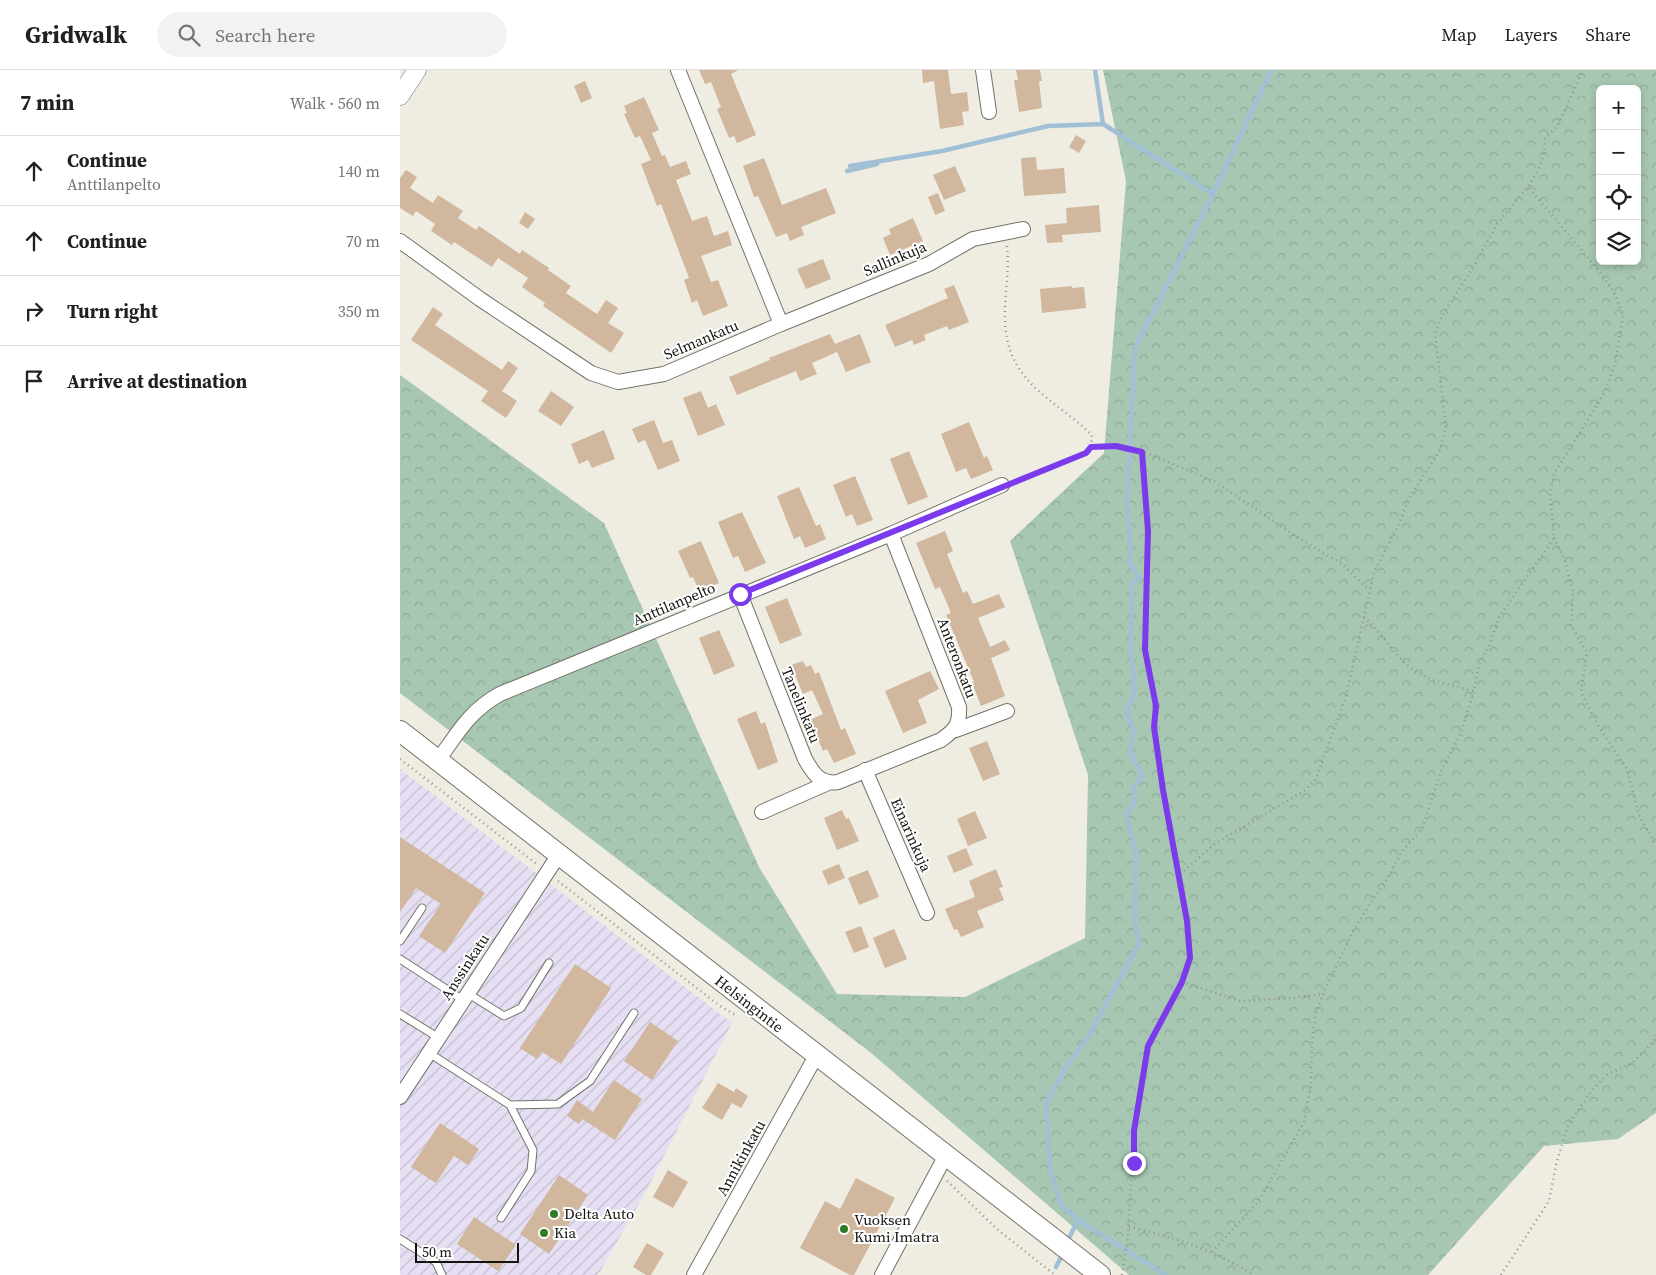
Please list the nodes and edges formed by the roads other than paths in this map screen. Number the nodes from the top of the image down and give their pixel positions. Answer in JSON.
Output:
{"nodes":[{"id":1,"x":417,"y":70,"type":"edge"},
{"id":2,"x":678,"y":70,"type":"edge"},
{"id":3,"x":983,"y":70,"type":"edge"},
{"id":4,"x":400,"y":96,"type":"edge"},
{"id":5,"x":989,"y":112,"type":"dead end"},
{"id":6,"x":1023,"y":229,"type":"dead end"},
{"id":7,"x":400,"y":241,"type":"edge"},
{"id":8,"x":781,"y":324,"type":"junction"},
{"id":9,"x":1002,"y":485,"type":"road end"},
{"id":10,"x":891,"y":534,"type":"junction"},
{"id":11,"x":740,"y":594,"type":"junction"},
{"id":12,"x":1007,"y":711,"type":"dead end"},
{"id":13,"x":956,"y":730,"type":"junction"},
{"id":14,"x":400,"y":731,"type":"edge"},
{"id":15,"x":438,"y":762,"type":"junction"},
{"id":16,"x":865,"y":770,"type":"junction"},
{"id":17,"x":828,"y":783,"type":"junction"},
{"id":18,"x":762,"y":812,"type":"dead end"},
{"id":19,"x":558,"y":856,"type":"junction"},
{"id":20,"x":422,"y":908,"type":"dead end"},
{"id":21,"x":927,"y":913,"type":"dead end"},
{"id":22,"x":400,"y":941,"type":"edge"},
{"id":23,"x":400,"y":959,"type":"edge"},
{"id":24,"x":549,"y":963,"type":"dead end"},
{"id":25,"x":466,"y":996,"type":"junction"},
{"id":26,"x":634,"y":1013,"type":"dead end"},
{"id":27,"x":400,"y":1014,"type":"edge"},
{"id":28,"x":439,"y":1038,"type":"junction"},
{"id":29,"x":429,"y":1053,"type":"junction"},
{"id":30,"x":816,"y":1056,"type":"junction"},
{"id":31,"x":400,"y":1097,"type":"edge"},
{"id":32,"x":510,"y":1106,"type":"junction"},
{"id":33,"x":941,"y":1163,"type":"junction"},
{"id":34,"x":501,"y":1218,"type":"dead end"},
{"id":35,"x":400,"y":1239,"type":"edge"},
{"id":36,"x":442,"y":1275,"type":"edge"},
{"id":37,"x":694,"y":1275,"type":"edge"},
{"id":38,"x":882,"y":1275,"type":"edge"},
{"id":39,"x":1100,"y":1275,"type":"edge"}],
"edges":[{"from":1,"to":4,"type":"street"},
{"from":2,"to":8,"type":"street"},
{"from":3,"to":5,"type":"street"},
{"from":6,"to":8,"type":"street","name":"Sallinkuja"},
{"from":7,"to":8,"type":"street","name":"Selmankatu"},
{"from":9,"to":10,"type":"street","name":"Anttilanpelto"},
{"from":10,"to":11,"type":"street","name":"Anttilanpelto"},
{"from":10,"to":13,"type":"street","name":"Anteronkatu"},
{"from":11,"to":15,"type":"street","name":"Anttilanpelto"},
{"from":11,"to":17,"type":"street","name":"Tanelinkatu"},
{"from":12,"to":13,"type":"street"},
{"from":13,"to":16,"type":"street"},
{"from":14,"to":15,"type":"main road","name":"Helsingintie"},
{"from":15,"to":19,"type":"main road","name":"Helsingintie"},
{"from":16,"to":17,"type":"street"},
{"from":16,"to":21,"type":"street","name":"Einarinkuja"},
{"from":17,"to":18,"type":"street"},
{"from":19,"to":25,"type":"street","name":"Anssinkatu"},
{"from":19,"to":30,"type":"main road","name":"Helsingintie"},
{"from":20,"to":22,"type":"lane"},
{"from":23,"to":25,"type":"lane"},
{"from":24,"to":25,"type":"lane"},
{"from":25,"to":28,"type":"street","name":"Anssinkatu"},
{"from":26,"to":32,"type":"lane"},
{"from":27,"to":28,"type":"lane"},
{"from":28,"to":29,"type":"street","name":"Anssinkatu"},
{"from":29,"to":31,"type":"street","name":"Anssinkatu"},
{"from":29,"to":32,"type":"lane"},
{"from":30,"to":33,"type":"main road","name":"Helsingintie"},
{"from":30,"to":37,"type":"street","name":"Annikinkatu"},
{"from":32,"to":34,"type":"lane"},
{"from":33,"to":38,"type":"street"},
{"from":33,"to":39,"type":"main road","name":"Helsingintie"},
{"from":35,"to":36,"type":"lane"}]}
